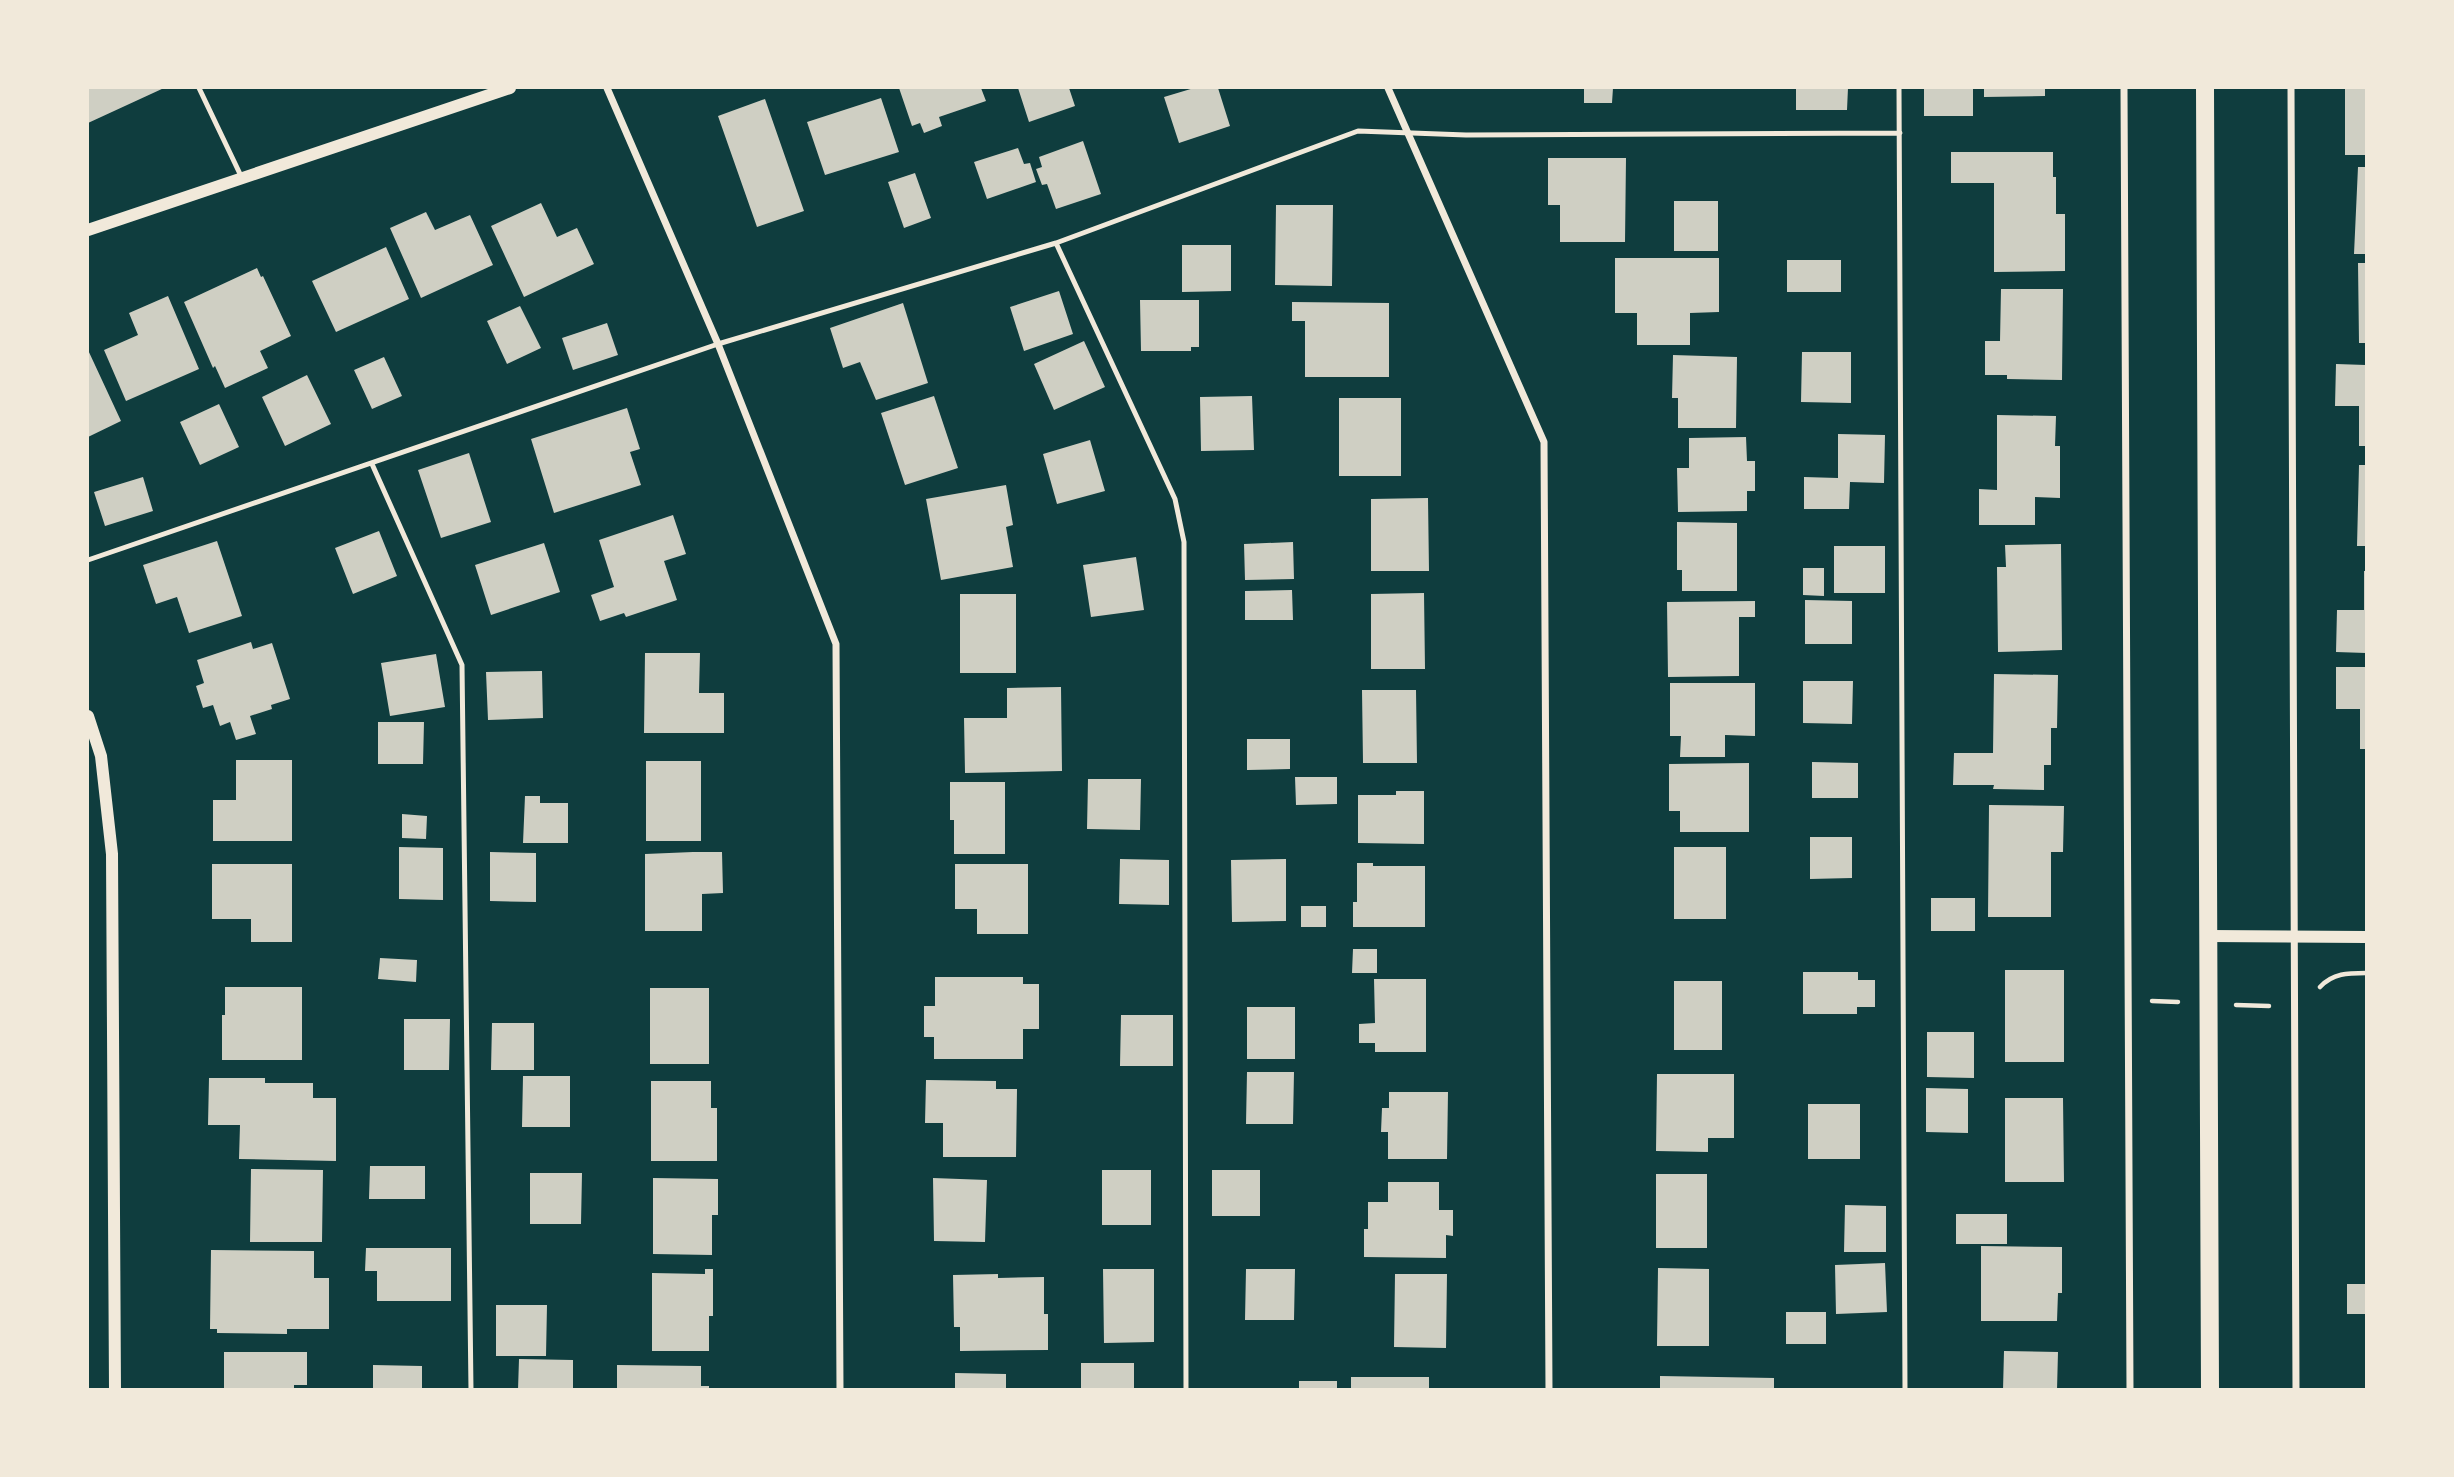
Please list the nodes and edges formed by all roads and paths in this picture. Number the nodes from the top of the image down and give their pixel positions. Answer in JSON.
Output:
{"nodes":[{"id":1,"x":199,"y":88,"type":"edge"},
{"id":2,"x":510,"y":88,"type":"edge"},
{"id":3,"x":607,"y":88,"type":"edge"},
{"id":4,"x":1388,"y":88,"type":"edge"},
{"id":5,"x":1899,"y":88,"type":"edge"},
{"id":6,"x":2124,"y":88,"type":"edge"},
{"id":7,"x":2205,"y":88,"type":"edge"},
{"id":8,"x":2291,"y":88,"type":"edge"},
{"id":9,"x":1409,"y":131,"type":"junction"},
{"id":10,"x":1900,"y":132,"type":"junction"},
{"id":11,"x":241,"y":178,"type":"junction"},
{"id":12,"x":88,"y":230,"type":"edge"},
{"id":13,"x":1056,"y":243,"type":"junction"},
{"id":14,"x":718,"y":344,"type":"junction"},
{"id":15,"x":372,"y":464,"type":"junction"},
{"id":16,"x":88,"y":560,"type":"edge"},
{"id":17,"x":88,"y":716,"type":"edge"},
{"id":18,"x":2294,"y":935,"type":"junction"},
{"id":19,"x":2209,"y":936,"type":"junction"},
{"id":20,"x":2367,"y":937,"type":"edge"},
{"id":21,"x":2367,"y":972,"type":"edge"},
{"id":22,"x":2318,"y":989,"type":"dead end"},
{"id":23,"x":2148,"y":1001,"type":"dead end"},
{"id":24,"x":2164,"y":1001,"type":"dead end"},
{"id":25,"x":115,"y":1390,"type":"edge"},
{"id":26,"x":471,"y":1390,"type":"edge"},
{"id":27,"x":840,"y":1390,"type":"edge"},
{"id":28,"x":1186,"y":1390,"type":"edge"},
{"id":29,"x":1549,"y":1390,"type":"edge"},
{"id":30,"x":1906,"y":1390,"type":"edge"},
{"id":31,"x":2130,"y":1390,"type":"edge"},
{"id":32,"x":2210,"y":1390,"type":"edge"},
{"id":33,"x":2297,"y":1390,"type":"edge"}],
"edges":[{"from":1,"to":11,"type":"lane"},
{"from":2,"to":11,"type":"street"},
{"from":3,"to":14,"type":"street"},
{"from":4,"to":9,"type":"street"},
{"from":5,"to":10,"type":"lane"},
{"from":6,"to":31,"type":"street"},
{"from":7,"to":19,"type":"main road"},
{"from":8,"to":18,"type":"street"},
{"from":9,"to":10,"type":"lane"},
{"from":9,"to":13,"type":"lane"},
{"from":9,"to":29,"type":"street"},
{"from":10,"to":30,"type":"lane"},
{"from":11,"to":12,"type":"street"},
{"from":13,"to":14,"type":"lane"},
{"from":13,"to":28,"type":"lane"},
{"from":14,"to":15,"type":"lane"},
{"from":14,"to":27,"type":"street"},
{"from":15,"to":16,"type":"lane"},
{"from":15,"to":26,"type":"lane"},
{"from":17,"to":25,"type":"street"},
{"from":18,"to":19,"type":"street"},
{"from":18,"to":20,"type":"street"},
{"from":18,"to":33,"type":"street"},
{"from":19,"to":32,"type":"main road"},
{"from":21,"to":22,"type":"path"},
{"from":23,"to":24,"type":"path"}]}
